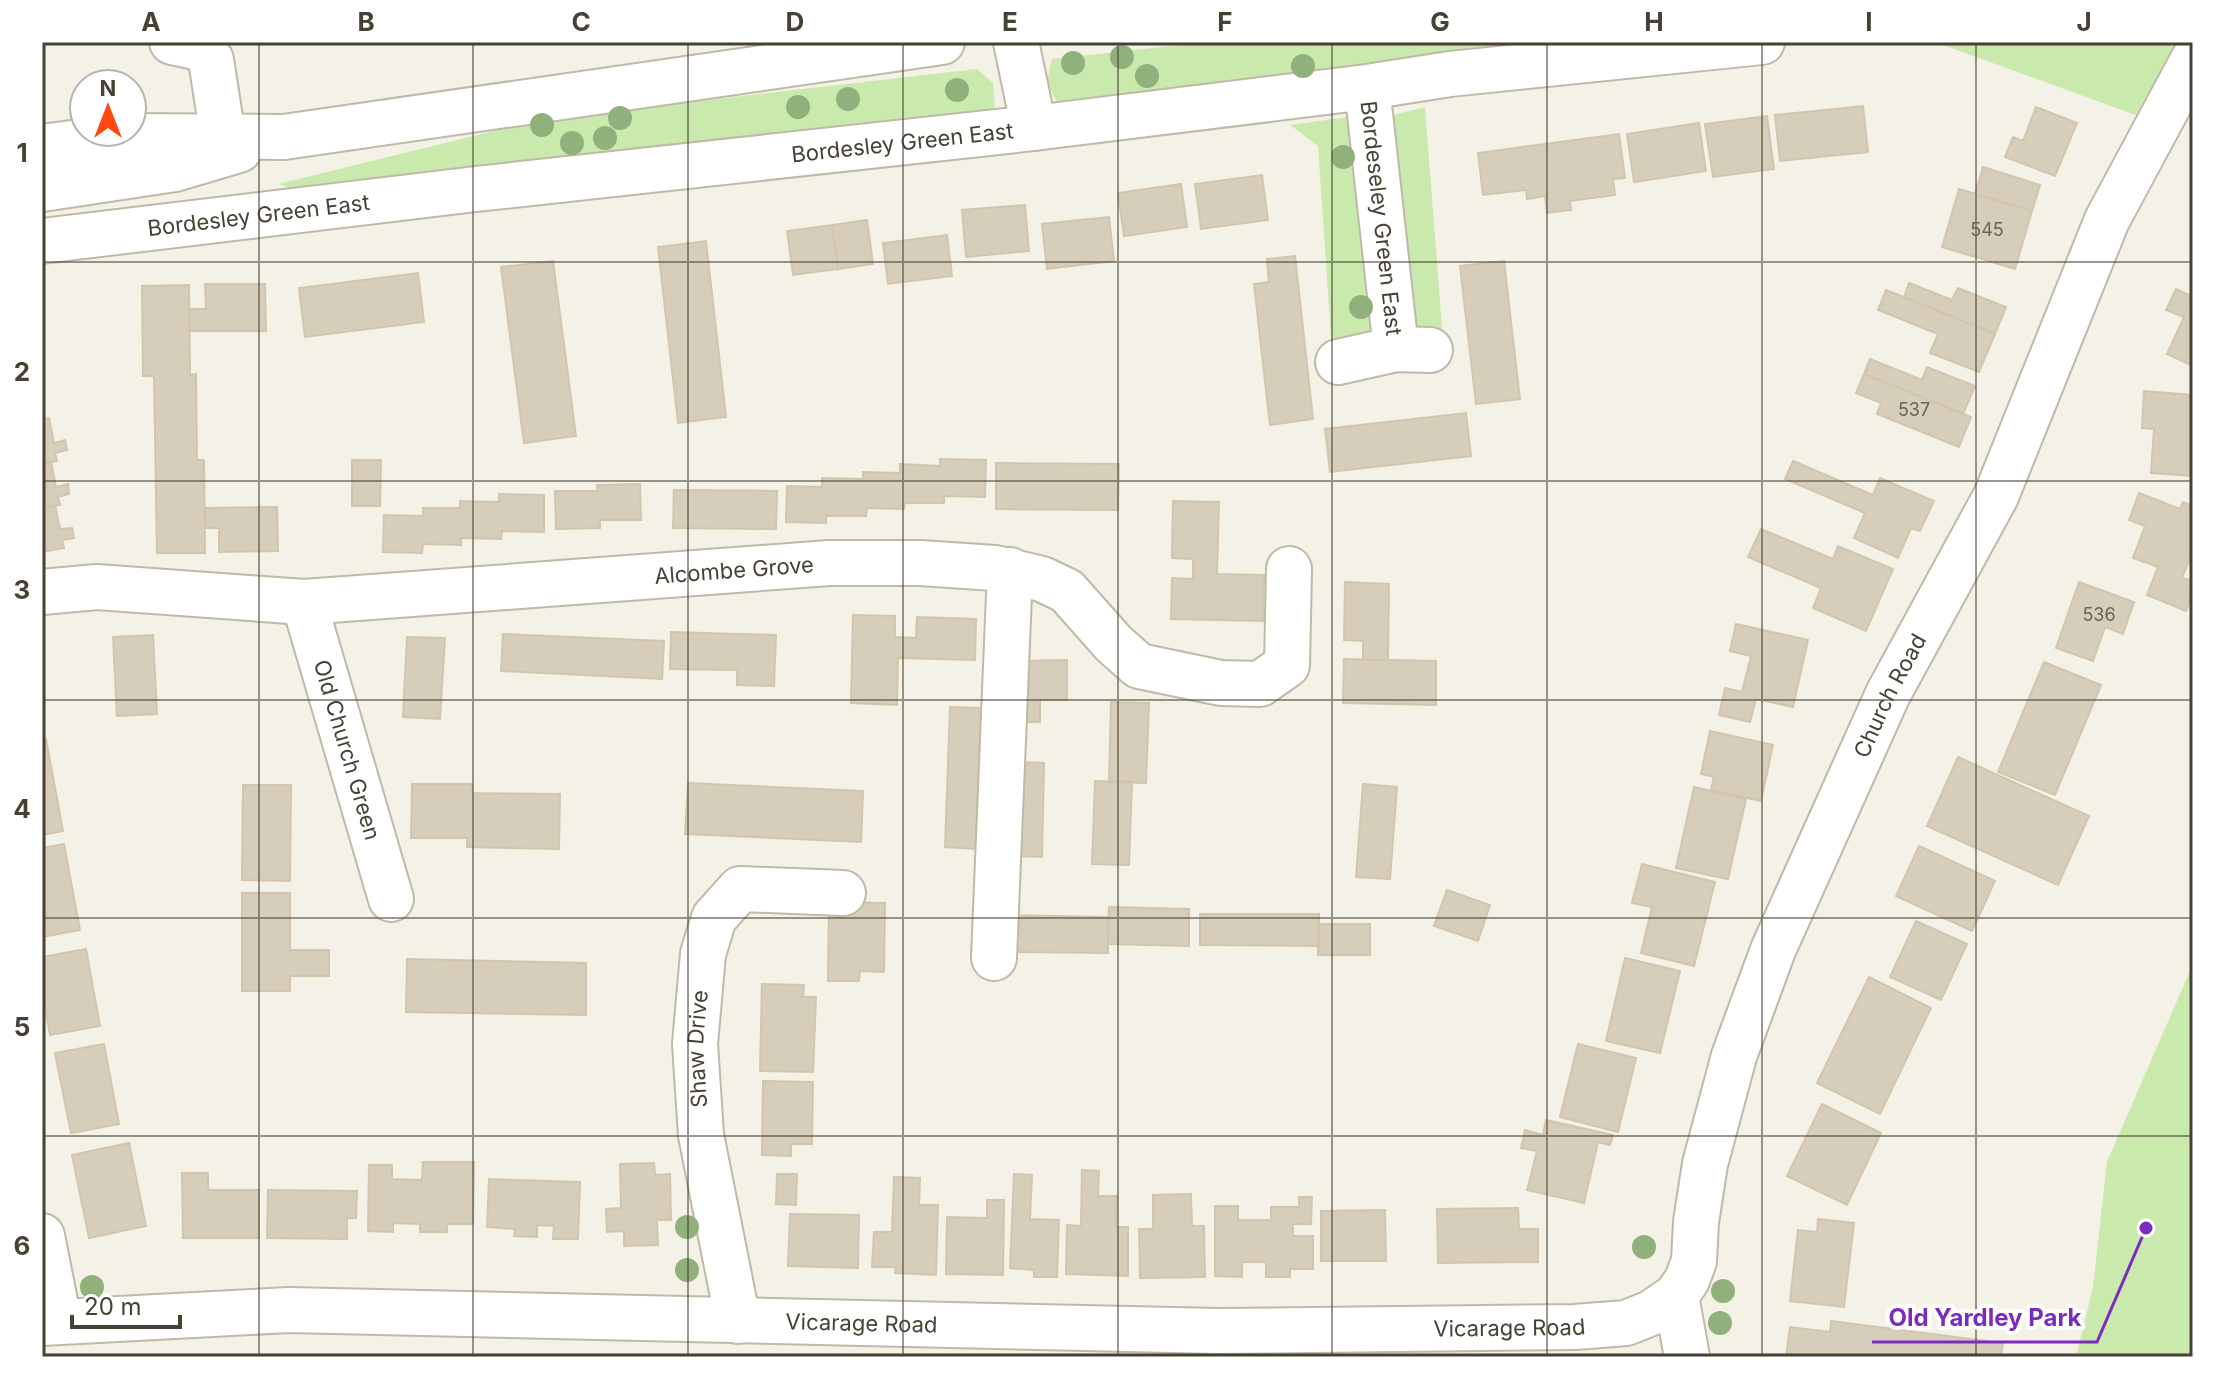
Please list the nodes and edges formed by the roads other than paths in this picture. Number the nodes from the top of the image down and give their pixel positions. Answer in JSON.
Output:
{"nodes":[{"id":1,"x":172,"y":42,"type":"edge"},
{"id":2,"x":942,"y":42,"type":"edge"},
{"id":3,"x":1016,"y":42,"type":"edge"},
{"id":4,"x":1762,"y":42,"type":"edge"},
{"id":5,"x":2193,"y":60,"type":"edge"},
{"id":6,"x":1367,"y":87,"type":"junction"},
{"id":7,"x":1034,"y":128,"type":"junction"},
{"id":8,"x":223,"y":137,"type":"junction"},
{"id":9,"x":284,"y":137,"type":"junction"},
{"id":10,"x":42,"y":147,"type":"edge"},
{"id":11,"x":42,"y":189,"type":"edge"},
{"id":12,"x":42,"y":241,"type":"edge"},
{"id":13,"x":1338,"y":362,"type":"dead end"},
{"id":14,"x":1289,"y":569,"type":"dead end"},
{"id":15,"x":1010,"y":570,"type":"junction"},
{"id":16,"x":42,"y":592,"type":"edge"},
{"id":17,"x":304,"y":602,"type":"junction"},
{"id":18,"x":843,"y":893,"type":"dead end"},
{"id":19,"x":391,"y":899,"type":"dead end"},
{"id":20,"x":994,"y":958,"type":"dead end"},
{"id":21,"x":42,"y":1236,"type":"edge"},
{"id":22,"x":1676,"y":1296,"type":"junction"},
{"id":23,"x":738,"y":1321,"type":"junction"},
{"id":24,"x":51,"y":1322,"type":"edge"},
{"id":25,"x":1687,"y":1357,"type":"edge"}],
"edges":[{"from":1,"to":8,"type":"street"},
{"from":2,"to":9,"type":"street"},
{"from":3,"to":7,"type":"street"},
{"from":4,"to":6,"type":"street","name":"Bordesley Green East"},
{"from":5,"to":22,"type":"street","name":"Church Road"},
{"from":6,"to":7,"type":"street","name":"Bordesley Green East"},
{"from":6,"to":13,"type":"street","name":"Bordeseley Green East"},
{"from":7,"to":12,"type":"street","name":"Bordesley Green East"},
{"from":8,"to":9,"type":"street"},
{"from":8,"to":10,"type":"street"},
{"from":9,"to":11,"type":"street"},
{"from":14,"to":15,"type":"street","name":"Alcombe Grove"},
{"from":15,"to":17,"type":"street","name":"Alcombe Grove"},
{"from":15,"to":20,"type":"street"},
{"from":16,"to":17,"type":"street","name":"Alcombe Grove"},
{"from":17,"to":19,"type":"street","name":"Old Church Green"},
{"from":18,"to":23,"type":"street","name":"Shaw Drive"},
{"from":21,"to":24,"type":"street"},
{"from":22,"to":23,"type":"street","name":"Vicarage Road"},
{"from":22,"to":25,"type":"street"},
{"from":23,"to":24,"type":"street","name":"Vicarage Road"}]}
